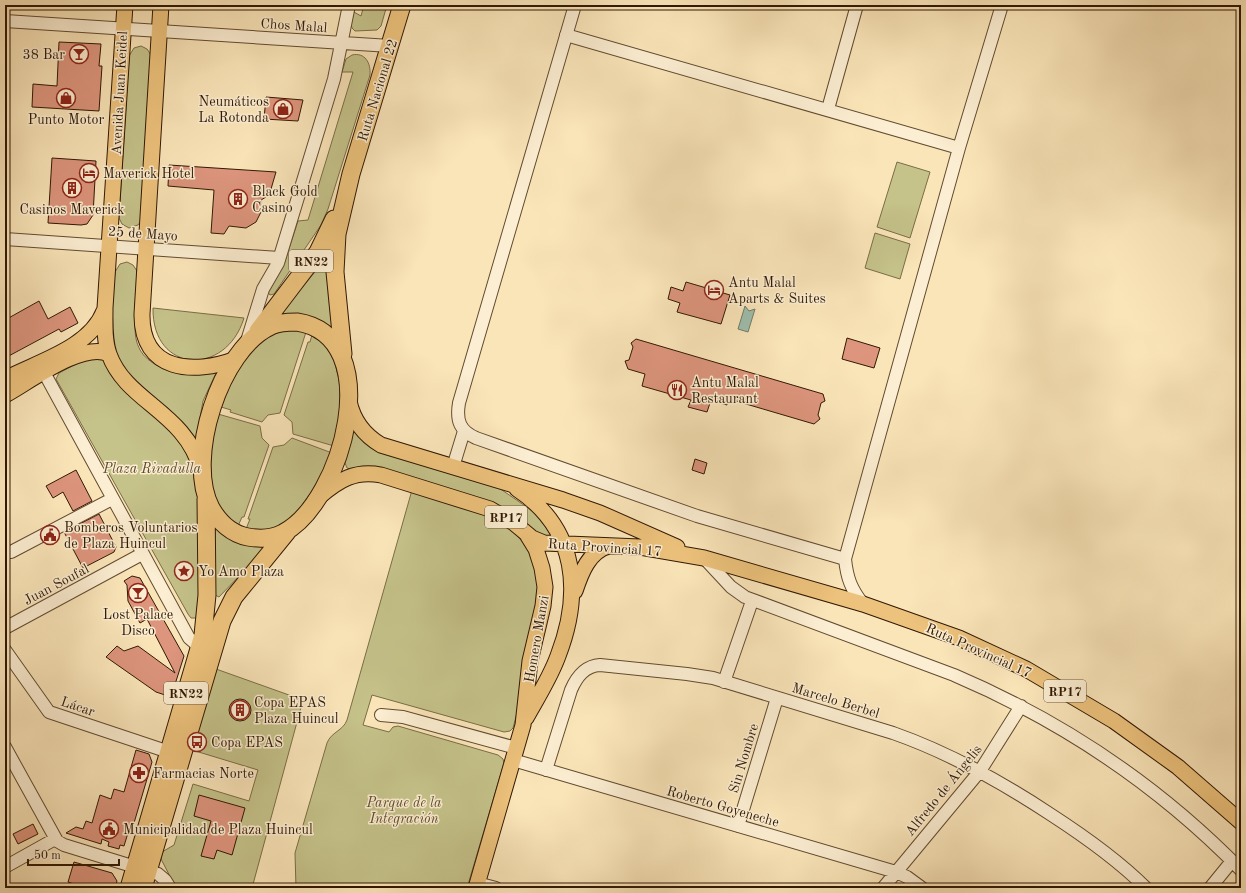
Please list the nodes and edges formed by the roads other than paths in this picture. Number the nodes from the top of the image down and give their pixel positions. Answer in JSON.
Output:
{"nodes":[{"id":1,"x":125,"y":5,"type":"edge"},
{"id":2,"x":161,"y":5,"type":"edge"},
{"id":3,"x":349,"y":5,"type":"edge"},
{"id":4,"x":402,"y":5,"type":"edge"},
{"id":5,"x":575,"y":5,"type":"edge"},
{"id":6,"x":857,"y":5,"type":"edge"},
{"id":7,"x":1002,"y":5,"type":"edge"},
{"id":8,"x":5,"y":21,"type":"edge"},
{"id":9,"x":123,"y":28,"type":"junction"},
{"id":10,"x":160,"y":31,"type":"junction"},
{"id":11,"x":566,"y":34,"type":"junction"},
{"id":12,"x":341,"y":43,"type":"junction"},
{"id":13,"x":390,"y":46,"type":"junction"},
{"id":14,"x":828,"y":110,"type":"junction"},
{"id":15,"x":959,"y":148,"type":"junction"},
{"id":16,"x":351,"y":174,"type":"junction"},
{"id":17,"x":5,"y":239,"type":"edge"},
{"id":18,"x":110,"y":245,"type":"junction"},
{"id":19,"x":146,"y":248,"type":"junction"},
{"id":20,"x":279,"y":258,"type":"junction"},
{"id":21,"x":105,"y":308,"type":"junction"},
{"id":22,"x":244,"y":349,"type":"junction"},
{"id":23,"x":109,"y":354,"type":"junction"},
{"id":24,"x":343,"y":360,"type":"junction"},
{"id":25,"x":41,"y":367,"type":"junction"},
{"id":26,"x":5,"y":379,"type":"edge"},
{"id":27,"x":5,"y":395,"type":"edge"},
{"id":28,"x":348,"y":395,"type":"junction"},
{"id":29,"x":464,"y":431,"type":"junction"},
{"id":30,"x":453,"y":467,"type":"junction"},
{"id":31,"x":502,"y":482,"type":"junction"},
{"id":32,"x":205,"y":487,"type":"junction"},
{"id":33,"x":112,"y":499,"type":"junction"},
{"id":34,"x":314,"y":501,"type":"junction"},
{"id":35,"x":290,"y":528,"type":"junction"},
{"id":36,"x":526,"y":534,"type":"junction"},
{"id":37,"x":564,"y":544,"type":"junction"},
{"id":38,"x":614,"y":545,"type":"junction"},
{"id":39,"x":11,"y":552,"type":"dead end"},
{"id":40,"x":142,"y":554,"type":"junction"},
{"id":41,"x":704,"y":558,"type":"junction"},
{"id":42,"x":845,"y":559,"type":"junction"},
{"id":43,"x":572,"y":600,"type":"junction"},
{"id":44,"x":752,"y":601,"type":"junction"},
{"id":45,"x":863,"y":604,"type":"junction"},
{"id":46,"x":5,"y":628,"type":"edge"},
{"id":47,"x":206,"y":648,"type":"junction"},
{"id":48,"x":5,"y":650,"type":"edge"},
{"id":49,"x":724,"y":682,"type":"junction"},
{"id":50,"x":777,"y":698,"type":"junction"},
{"id":51,"x":1021,"y":706,"type":"junction"},
{"id":52,"x":381,"y":715,"type":"dead end"},
{"id":53,"x":523,"y":725,"type":"junction"},
{"id":54,"x":5,"y":746,"type":"edge"},
{"id":55,"x":169,"y":752,"type":"junction"},
{"id":56,"x":515,"y":754,"type":"junction"},
{"id":57,"x":546,"y":770,"type":"junction"},
{"id":58,"x":980,"y":771,"type":"junction"},
{"id":59,"x":1241,"y":822,"type":"edge"},
{"id":60,"x":738,"y":826,"type":"junction"},
{"id":61,"x":56,"y":839,"type":"junction"},
{"id":62,"x":1232,"y":861,"type":"junction"},
{"id":63,"x":5,"y":866,"type":"edge"},
{"id":64,"x":141,"y":869,"type":"junction"},
{"id":65,"x":1241,"y":870,"type":"edge"},
{"id":66,"x":896,"y":872,"type":"junction"},
{"id":67,"x":476,"y":885,"type":"edge"},
{"id":68,"x":129,"y":888,"type":"edge"},
{"id":69,"x":143,"y":888,"type":"edge"},
{"id":70,"x":170,"y":888,"type":"edge"},
{"id":71,"x":496,"y":888,"type":"edge"},
{"id":72,"x":883,"y":888,"type":"edge"},
{"id":73,"x":922,"y":888,"type":"edge"},
{"id":74,"x":1146,"y":888,"type":"edge"},
{"id":75,"x":1210,"y":888,"type":"edge"}],
"edges":[{"from":1,"to":9,"type":"main road","name":"Avenida Juan Keidel"},
{"from":2,"to":10,"type":"main road"},
{"from":3,"to":12,"type":"street"},
{"from":4,"to":13,"type":"highway","name":"Ruta Nacional 22","number":"RN22"},
{"from":5,"to":11,"type":"street"},
{"from":6,"to":14,"type":"street"},
{"from":7,"to":15,"type":"street"},
{"from":8,"to":9,"type":"street","name":"Chos Malal"},
{"from":9,"to":10,"type":"street","name":"Chos Malal"},
{"from":9,"to":18,"type":"main road","name":"Avenida Juan Keidel"},
{"from":10,"to":12,"type":"street","name":"Chos Malal"},
{"from":10,"to":19,"type":"main road"},
{"from":11,"to":14,"type":"street"},
{"from":11,"to":29,"type":"street"},
{"from":12,"to":13,"type":"street","name":"Chos Malal"},
{"from":12,"to":20,"type":"street"},
{"from":13,"to":16,"type":"highway","name":"Ruta Nacional 22","number":"RN22"},
{"from":14,"to":15,"type":"street"},
{"from":15,"to":42,"type":"street"},
{"from":16,"to":22,"type":"highway","name":"Ruta Nacional 22","number":"RN22"},
{"from":16,"to":24,"type":"highway","name":"Ruta Nacional 22","number":"RN22"},
{"from":17,"to":18,"type":"street","name":"25 de Mayo"},
{"from":18,"to":19,"type":"street","name":"25 de Mayo"},
{"from":18,"to":21,"type":"main road","name":"Avenida Juan Keidel"},
{"from":19,"to":20,"type":"street","name":"25 de Mayo"},
{"from":19,"to":22,"type":"main road"},
{"from":20,"to":22,"type":"street"},
{"from":21,"to":23,"type":"main road","name":"Avenida Juan Keidel"},
{"from":21,"to":25,"type":"main road"},
{"from":22,"to":24,"type":"highway","number":"RN22"},
{"from":22,"to":32,"type":"highway","number":"RN22"},
{"from":23,"to":25,"type":"main road"},
{"from":23,"to":32,"type":"main road","name":"Avenida Juan Keidel"},
{"from":24,"to":28,"type":"highway","number":"RN22"},
{"from":25,"to":26,"type":"main road"},
{"from":25,"to":27,"type":"main road"},
{"from":25,"to":33,"type":"street"},
{"from":28,"to":30,"type":"main road","name":"Ruta Provincial 17","number":"RP17"},
{"from":28,"to":34,"type":"highway","number":"RN22"},
{"from":29,"to":30,"type":"street"},
{"from":29,"to":42,"type":"street"},
{"from":30,"to":31,"type":"main road","name":"Ruta Provincial 17","number":"RP17"},
{"from":31,"to":37,"type":"main road","name":"Homero Manzi"},
{"from":31,"to":41,"type":"main road","name":"Ruta Provincial 17","number":"RP17"},
{"from":32,"to":35,"type":"highway","number":"RN22"},
{"from":32,"to":47,"type":"highway","number":"RN22"},
{"from":33,"to":39,"type":"street"},
{"from":33,"to":40,"type":"street"},
{"from":34,"to":35,"type":"highway","number":"RN22"},
{"from":34,"to":36,"type":"main road","name":"Ruta Provincial 17","number":"RP17"},
{"from":35,"to":47,"type":"highway","number":"RN22"},
{"from":36,"to":37,"type":"main road","name":"Ruta Provincial 17","number":"RP17"},
{"from":36,"to":53,"type":"main road","name":"Homero Manzi"},
{"from":37,"to":38,"type":"main road","name":"Ruta Provincial 17","number":"RP17"},
{"from":37,"to":43,"type":"main road","name":"Homero Manzi"},
{"from":38,"to":41,"type":"main road","name":"Ruta Provincial 17","number":"RP17"},
{"from":38,"to":43,"type":"main road"},
{"from":40,"to":46,"type":"street","name":"Juan Soufal"},
{"from":40,"to":47,"type":"street"},
{"from":41,"to":44,"type":"street"},
{"from":41,"to":45,"type":"main road","name":"Ruta Provincial 17","number":"RP17"},
{"from":42,"to":45,"type":"street"},
{"from":43,"to":53,"type":"main road","name":"Homero Manzi"},
{"from":44,"to":49,"type":"street"},
{"from":44,"to":51,"type":"street"},
{"from":45,"to":59,"type":"main road","name":"Ruta Provincial 17","number":"RP17"},
{"from":47,"to":55,"type":"highway","number":"RN22"},
{"from":47,"to":64,"type":"highway","number":"RN22"},
{"from":48,"to":55,"type":"street","name":"Lácar"},
{"from":49,"to":50,"type":"street","name":"Marcelo Berbel"},
{"from":49,"to":57,"type":"street","name":"Marcelo Berbel"},
{"from":50,"to":58,"type":"street","name":"Marcelo Berbel"},
{"from":50,"to":60,"type":"street","name":"Sin Nombre"},
{"from":51,"to":58,"type":"street","name":"Alfredo de Ángelis"},
{"from":51,"to":62,"type":"street"},
{"from":52,"to":56,"type":"street","name":"Roberto Goyeneche"},
{"from":53,"to":56,"type":"main road","name":"Homero Manzi"},
{"from":54,"to":61,"type":"street"},
{"from":55,"to":64,"type":"highway","number":"RN22"},
{"from":56,"to":57,"type":"street","name":"Roberto Goyeneche"},
{"from":56,"to":67,"type":"main road","name":"Homero Manzi"},
{"from":57,"to":60,"type":"street","name":"Roberto Goyeneche"},
{"from":58,"to":66,"type":"street","name":"Alfredo de Ángelis"},
{"from":58,"to":74,"type":"street","name":"Marcelo Berbel"},
{"from":60,"to":66,"type":"street","name":"Roberto Goyeneche"},
{"from":61,"to":63,"type":"street"},
{"from":61,"to":64,"type":"street"},
{"from":62,"to":65,"type":"street"},
{"from":62,"to":75,"type":"street"},
{"from":64,"to":68,"type":"highway","number":"RN22"},
{"from":64,"to":69,"type":"highway","number":"RN22"},
{"from":64,"to":70,"type":"street"},
{"from":66,"to":72,"type":"street","name":"Alfredo de Ángelis"},
{"from":66,"to":73,"type":"street","name":"Roberto Goyeneche"},
{"from":67,"to":71,"type":"street"}]}
